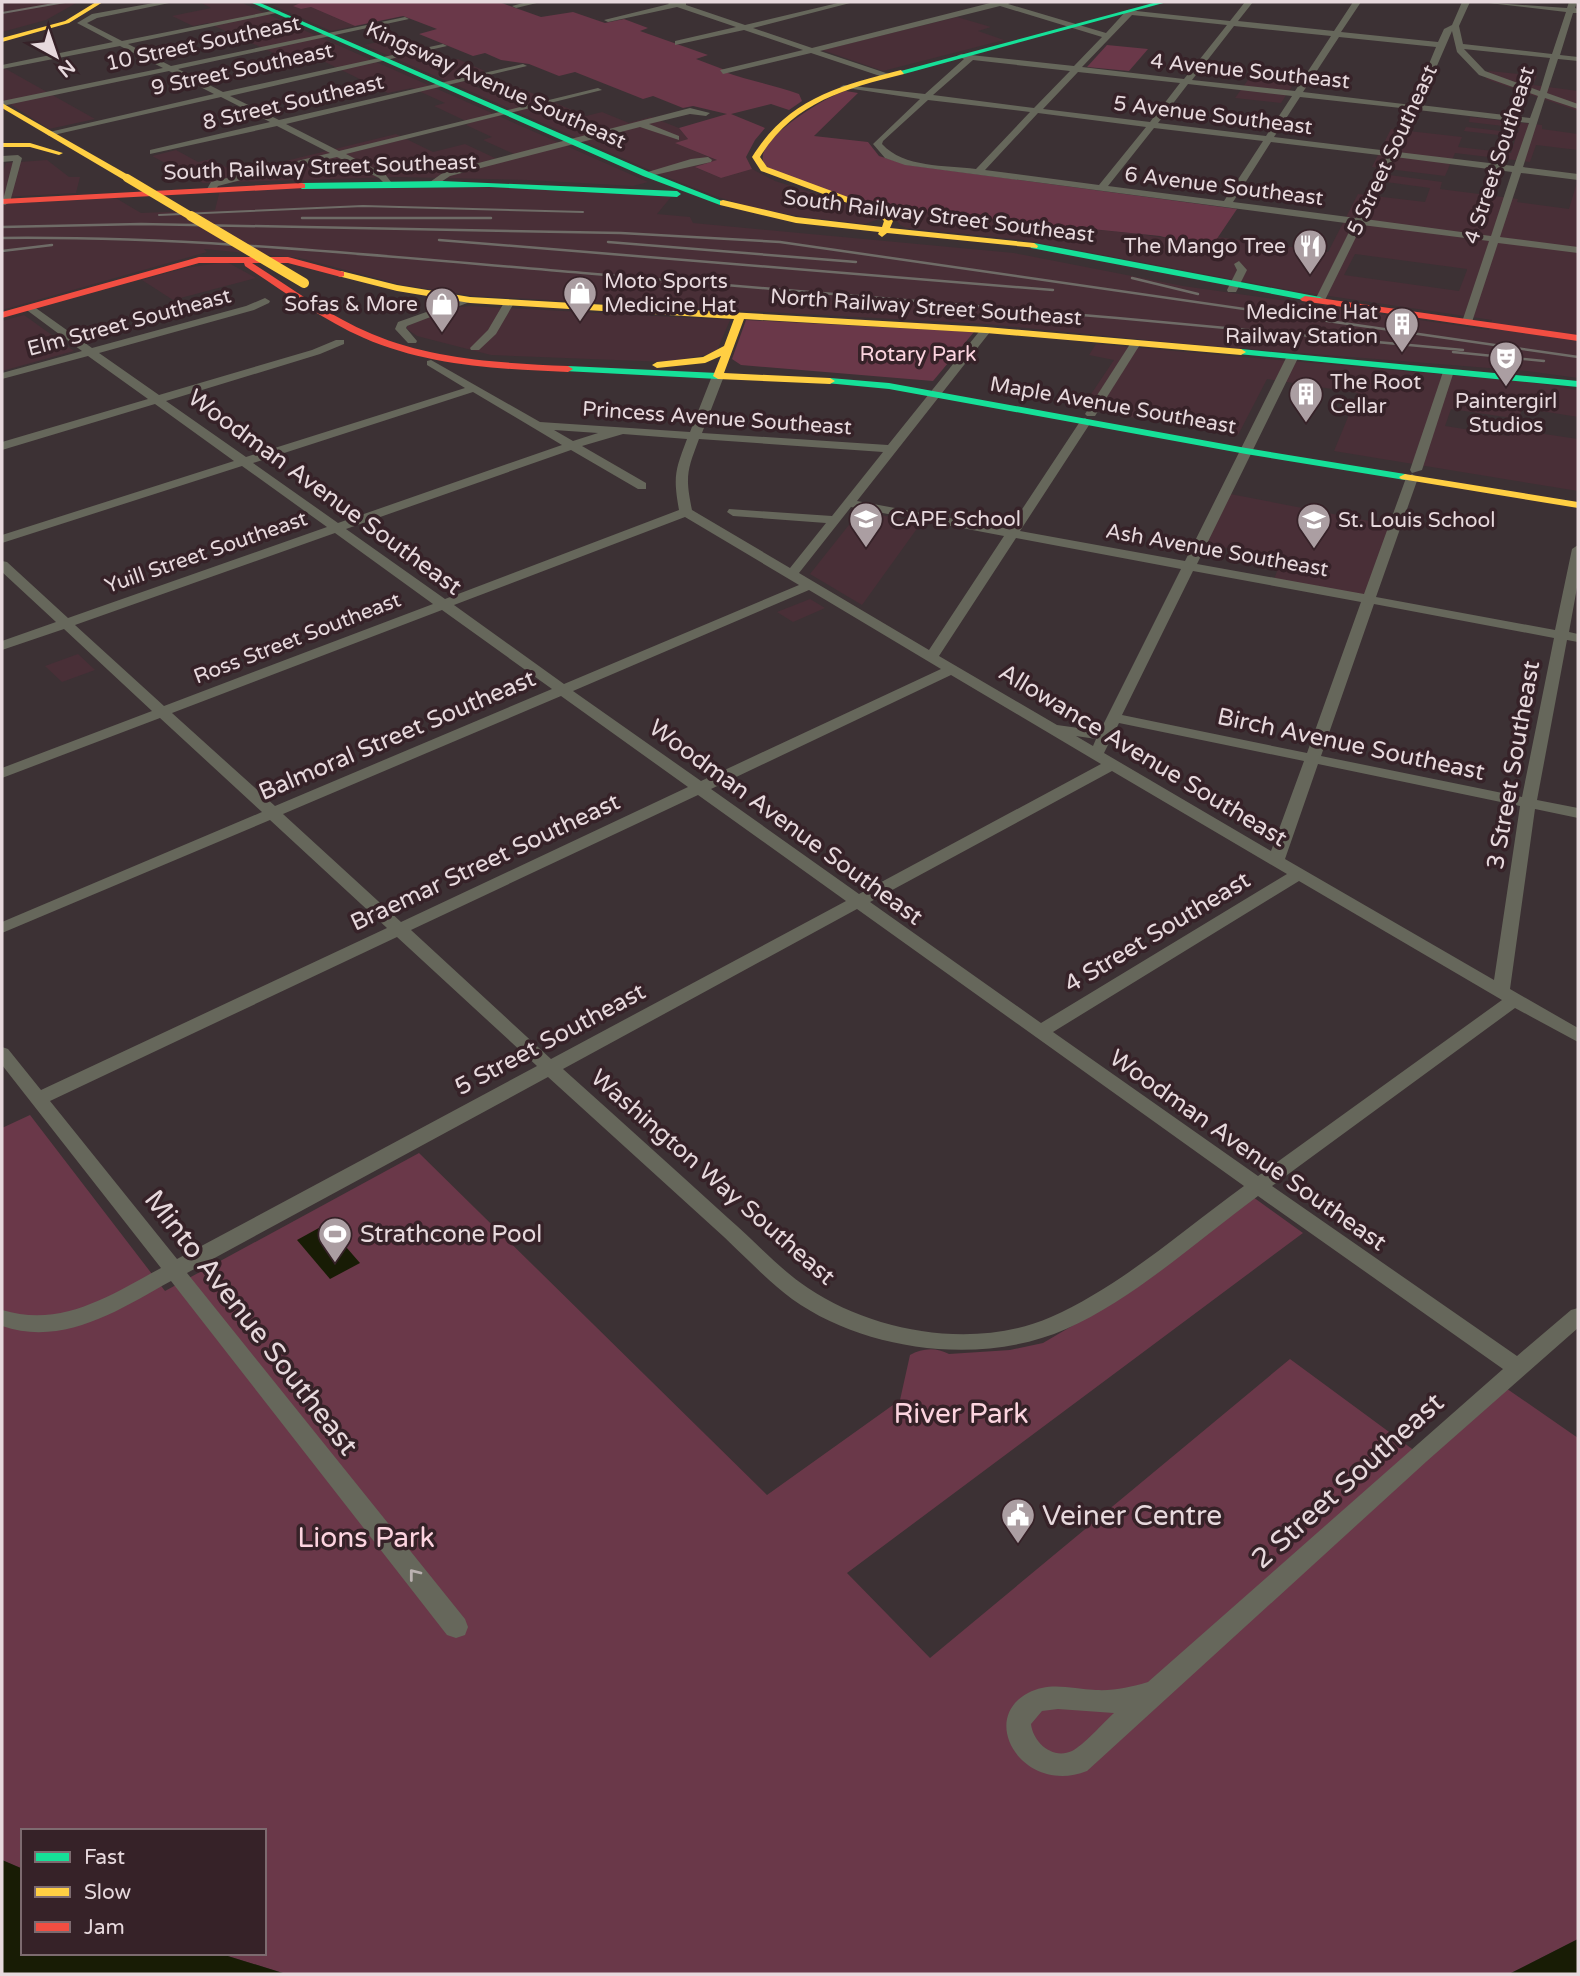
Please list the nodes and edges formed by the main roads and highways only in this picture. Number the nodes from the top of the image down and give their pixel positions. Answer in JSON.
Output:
{"nodes":[{"id":1,"x":89,"y":2,"type":"edge"},
{"id":2,"x":100,"y":2,"type":"edge"},
{"id":3,"x":253,"y":2,"type":"edge"},
{"id":4,"x":1164,"y":2,"type":"edge"},
{"id":5,"x":69,"y":21,"type":"junction"},
{"id":6,"x":2,"y":38,"type":"edge"},
{"id":7,"x":881,"y":77,"type":"junction"},
{"id":8,"x":889,"y":93,"type":"road end"},
{"id":9,"x":2,"y":104,"type":"edge"},
{"id":10,"x":6,"y":121,"type":"edge"},
{"id":11,"x":37,"y":135,"type":"junction"},
{"id":12,"x":2,"y":143,"type":"edge"},
{"id":13,"x":59,"y":153,"type":"junction"},
{"id":14,"x":651,"y":178,"type":"junction"},
{"id":15,"x":124,"y":183,"type":"junction"},
{"id":16,"x":631,"y":190,"type":"junction"},
{"id":17,"x":681,"y":194,"type":"junction"},
{"id":18,"x":699,"y":194,"type":"junction"},
{"id":19,"x":3,"y":202,"type":"edge"},
{"id":20,"x":884,"y":232,"type":"junction"},
{"id":21,"x":2,"y":315,"type":"edge"},
{"id":22,"x":740,"y":316,"type":"junction"},
{"id":23,"x":1578,"y":338,"type":"edge"},
{"id":24,"x":729,"y":347,"type":"junction"},
{"id":25,"x":657,"y":365,"type":"junction"},
{"id":26,"x":719,"y":372,"type":"junction"},
{"id":27,"x":1578,"y":384,"type":"edge"},
{"id":28,"x":1414,"y":474,"type":"junction"},
{"id":29,"x":1578,"y":497,"type":"edge"},
{"id":30,"x":1578,"y":505,"type":"edge"}],
"edges":[{"from":1,"to":5,"type":"main road"},
{"from":2,"to":5,"type":"main road"},
{"from":3,"to":14,"type":"main road","name":"Kingsway Avenue Southeast"},
{"from":4,"to":7,"type":"main road"},
{"from":5,"to":6,"type":"main road"},
{"from":7,"to":8,"type":"main road"},
{"from":7,"to":20,"type":"main road"},
{"from":9,"to":11,"type":"main road"},
{"from":10,"to":11,"type":"main road"},
{"from":10,"to":12,"type":"main road"},
{"from":11,"to":12,"type":"main road","name":"9 Street Southeast"},
{"from":11,"to":13,"type":"main road"},
{"from":11,"to":15,"type":"main road"},
{"from":12,"to":13,"type":"main road"},
{"from":13,"to":15,"type":"main road"},
{"from":14,"to":16,"type":"main road"},
{"from":14,"to":17,"type":"main road","name":"Kingsway Avenue Southeast"},
{"from":14,"to":18,"type":"main road","name":"Kingsway Avenue Southeast"},
{"from":15,"to":25,"type":"main road","name":"Maple Avenue Southeast","bridge":true},
{"from":15,"to":26,"type":"main road","name":"Maple Avenue Southeast"},
{"from":16,"to":17,"type":"main road","name":"South Railway Street Southeast"},
{"from":16,"to":19,"type":"main road","name":"South Railway Street Southeast"},
{"from":17,"to":18,"type":"main road","name":"South Railway Street Southeast"},
{"from":17,"to":20,"type":"main road","name":"South Railway Street Southeast"},
{"from":18,"to":20,"type":"main road","name":"South Railway Street Southeast"},
{"from":20,"to":23,"type":"main road","name":"South Railway Street Southeast"},
{"from":21,"to":22,"type":"main road","name":"North Railway Street Southeast"},
{"from":22,"to":24,"type":"main road"},
{"from":22,"to":27,"type":"main road","name":"North Railway Street Southeast"},
{"from":24,"to":25,"type":"main road"},
{"from":24,"to":26,"type":"main road"},
{"from":25,"to":26,"type":"main road","name":"Maple Avenue Southeast"},
{"from":26,"to":28,"type":"main road","name":"Maple Avenue Southeast"},
{"from":28,"to":29,"type":"main road","name":"Maple Avenue Southeast"},
{"from":28,"to":30,"type":"main road","name":"Maple Avenue Southeast"}]}
